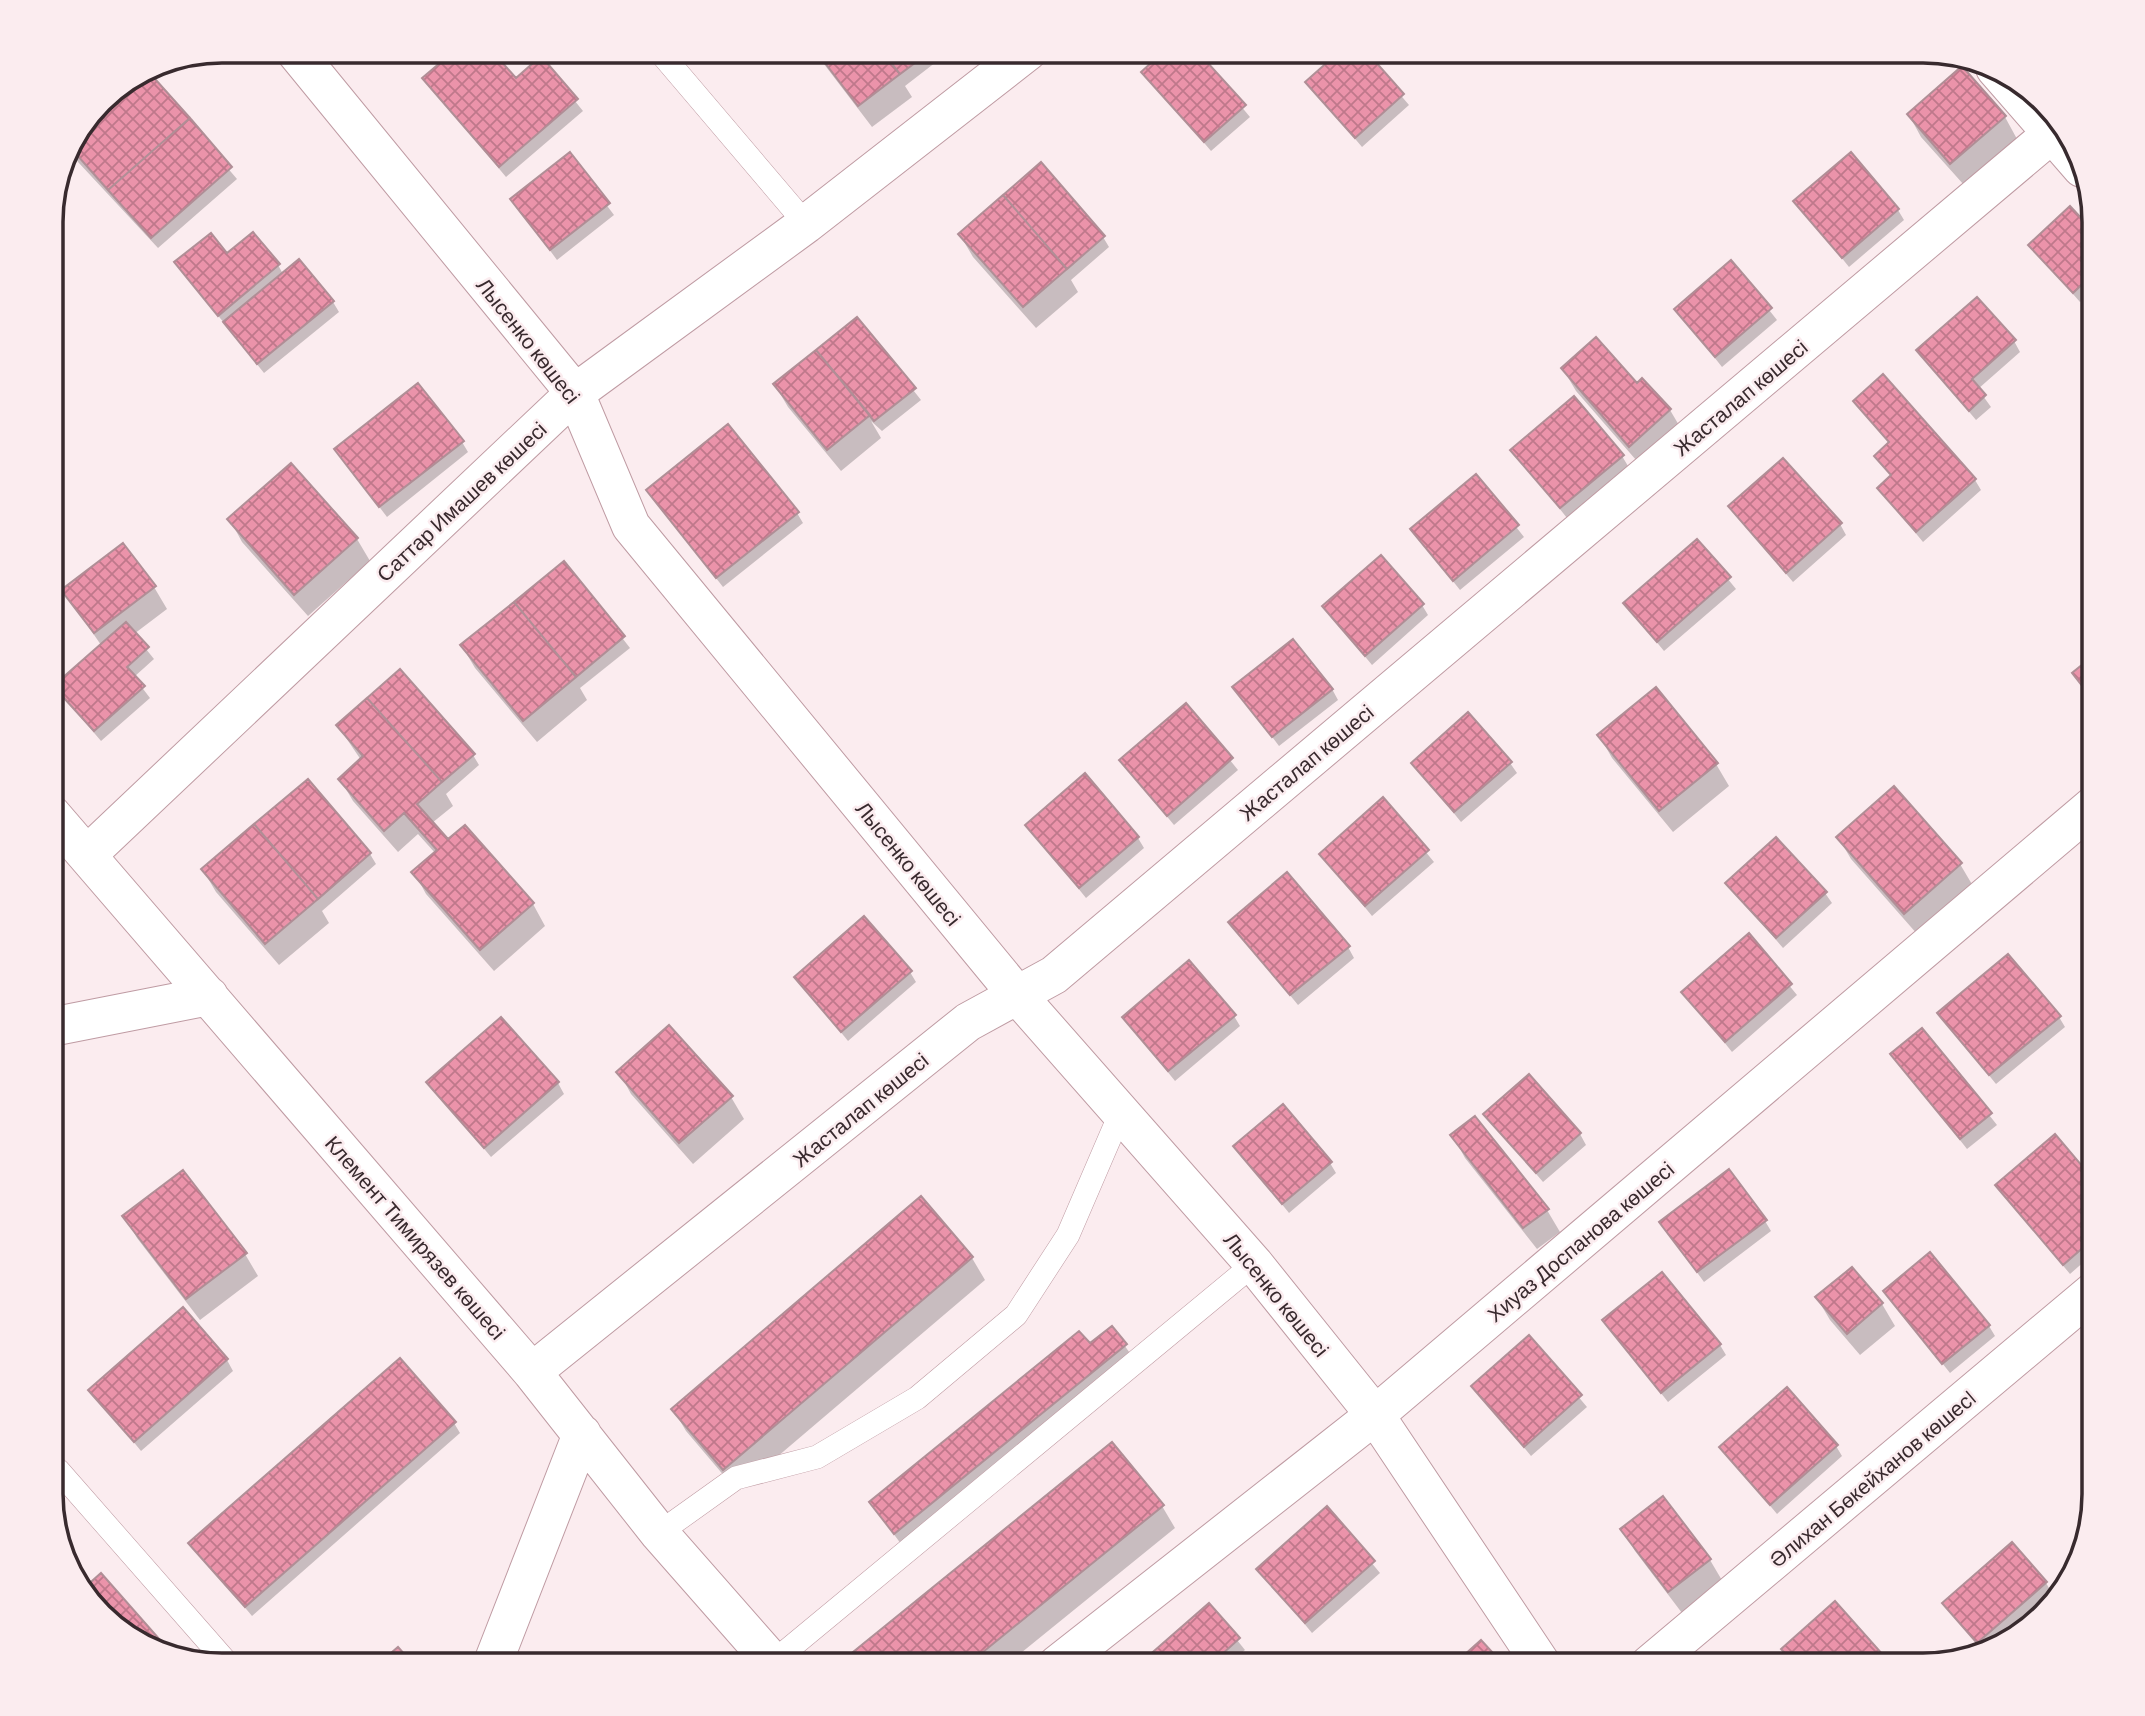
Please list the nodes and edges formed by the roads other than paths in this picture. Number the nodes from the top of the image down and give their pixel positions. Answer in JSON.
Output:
{"nodes":[{"id":1,"x":305,"y":63,"type":"edge"},
{"id":2,"x":669,"y":63,"type":"edge"},
{"id":3,"x":1013,"y":63,"type":"edge"},
{"id":4,"x":2054,"y":132,"type":"edge"},
{"id":5,"x":806,"y":225,"type":"junction"},
{"id":6,"x":575,"y":393,"type":"junction"},
{"id":7,"x":2082,"y":815,"type":"edge"},
{"id":8,"x":63,"y":828,"type":"edge"},
{"id":9,"x":86,"y":855,"type":"junction"},
{"id":10,"x":209,"y":996,"type":"junction"},
{"id":11,"x":1018,"y":996,"type":"junction"},
{"id":12,"x":63,"y":1025,"type":"edge"},
{"id":13,"x":1121,"y":1112,"type":"junction"},
{"id":14,"x":1254,"y":1264,"type":"junction"},
{"id":15,"x":2082,"y":1300,"type":"edge"},
{"id":16,"x":532,"y":1372,"type":"junction"},
{"id":17,"x":1375,"y":1415,"type":"junction"},
{"id":18,"x":582,"y":1434,"type":"junction"},
{"id":19,"x":63,"y":1476,"type":"edge"},
{"id":20,"x":659,"y":1533,"type":"junction"},
{"id":21,"x":218,"y":1653,"type":"edge"},
{"id":22,"x":497,"y":1653,"type":"edge"},
{"id":23,"x":764,"y":1653,"type":"edge"},
{"id":24,"x":787,"y":1653,"type":"edge"},
{"id":25,"x":1072,"y":1653,"type":"edge"},
{"id":26,"x":1534,"y":1653,"type":"edge"},
{"id":27,"x":1663,"y":1653,"type":"edge"}],
"edges":[{"from":1,"to":6,"type":"street","name":"Лысенко көшесі"},
{"from":2,"to":5,"type":"lane"},
{"from":3,"to":5,"type":"street","name":"Саттар Имашев көшесі"},
{"from":4,"to":11,"type":"street","name":"Жасталап көшесі"},
{"from":5,"to":6,"type":"street","name":"Саттар Имашев көшесі"},
{"from":6,"to":9,"type":"street","name":"Саттар Имашев көшесі"},
{"from":6,"to":11,"type":"street","name":"Лысенко көшесі"},
{"from":7,"to":17,"type":"street","name":"Хиуаз Доспанова көшесі"},
{"from":8,"to":9,"type":"street","name":"Клемент Тимирязев көшесі"},
{"from":9,"to":10,"type":"street","name":"Клемент Тимирязев көшесі"},
{"from":10,"to":12,"type":"street"},
{"from":10,"to":16,"type":"street","name":"Клемент Тимирязев көшесі"},
{"from":11,"to":13,"type":"street","name":"Лысенко көшесі"},
{"from":11,"to":16,"type":"street","name":"Жасталап көшесі"},
{"from":13,"to":14,"type":"street","name":"Лысенко көшесі"},
{"from":13,"to":20,"type":"lane"},
{"from":14,"to":17,"type":"street","name":"Лысенко көшесі"},
{"from":14,"to":24,"type":"lane"},
{"from":15,"to":27,"type":"street","name":"Әлихан Бөкейханов көшесI"},
{"from":16,"to":18,"type":"street","name":"Клемент Тимирязев көшесі"},
{"from":17,"to":25,"type":"street","name":"Хиуаз Доспанова көшесі"},
{"from":17,"to":26,"type":"street","name":"Лысенко көшесі"},
{"from":18,"to":20,"type":"street","name":"Клемент Тимирязев көшесі"},
{"from":18,"to":22,"type":"street"},
{"from":19,"to":21,"type":"lane"},
{"from":20,"to":23,"type":"street","name":"Клемент Тимирязев көшесі"}]}
